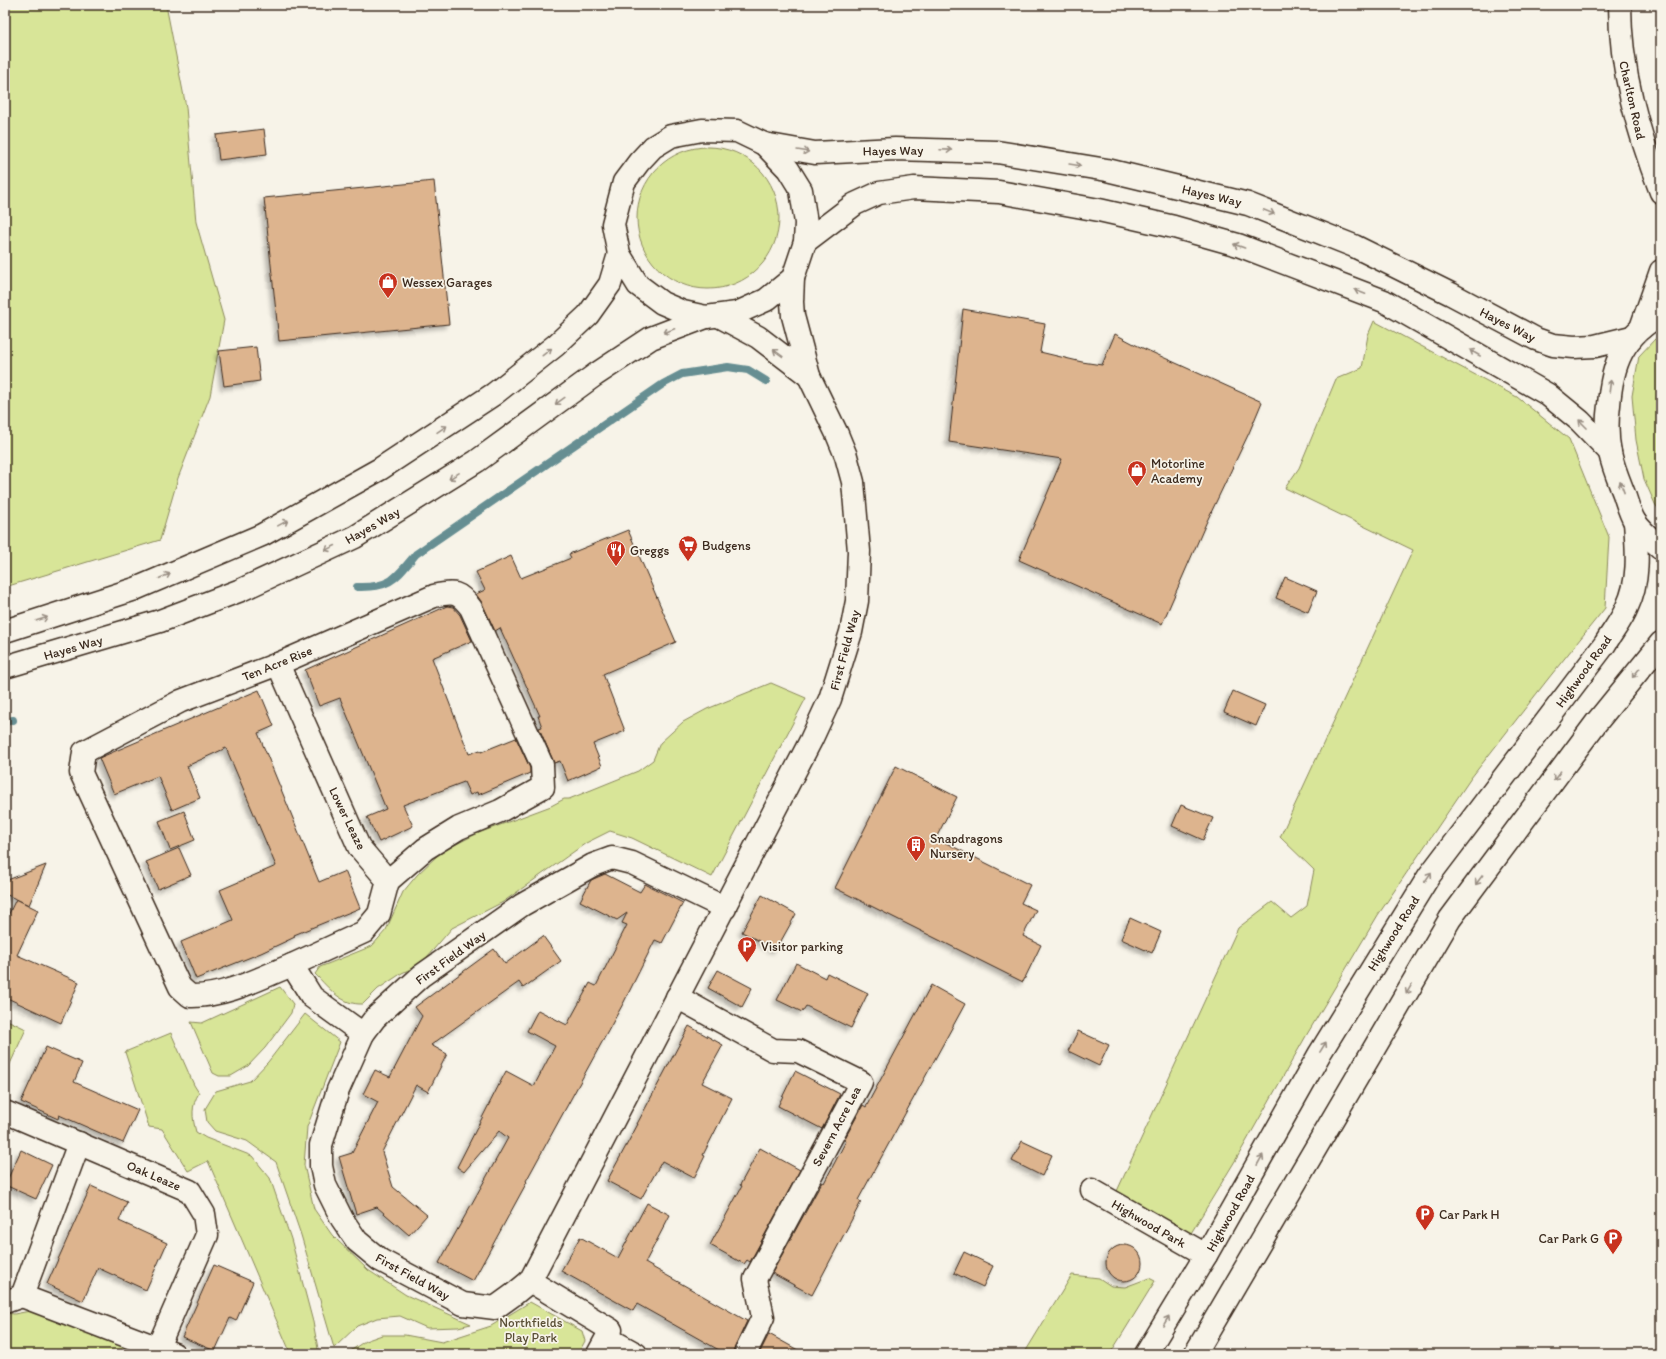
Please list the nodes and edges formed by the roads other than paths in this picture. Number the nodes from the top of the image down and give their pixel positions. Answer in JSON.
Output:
{"nodes":[{"id":1,"x":1620,"y":5,"type":"edge"},
{"id":2,"x":764,"y":144,"type":"junction"},
{"id":3,"x":1661,"y":192,"type":"edge"},
{"id":4,"x":805,"y":242,"type":"junction"},
{"id":5,"x":619,"y":254,"type":"junction"},
{"id":6,"x":1661,"y":271,"type":"edge"},
{"id":7,"x":793,"y":278,"type":"junction"},
{"id":8,"x":1661,"y":315,"type":"edge"},
{"id":9,"x":712,"y":316,"type":"junction"},
{"id":10,"x":1636,"y":332,"type":"junction"},
{"id":11,"x":809,"y":376,"type":"junction"},
{"id":12,"x":1610,"y":452,"type":"junction"},
{"id":13,"x":1635,"y":522,"type":"junction"},
{"id":14,"x":1661,"y":548,"type":"edge"},
{"id":15,"x":5,"y":630,"type":"edge"},
{"id":16,"x":1661,"y":643,"type":"edge"},
{"id":17,"x":278,"y":664,"type":"junction"},
{"id":18,"x":5,"y":667,"type":"edge"},
{"id":19,"x":388,"y":881,"type":"junction"},
{"id":20,"x":725,"y":908,"type":"junction"},
{"id":21,"x":292,"y":965,"type":"junction"},
{"id":22,"x":677,"y":997,"type":"junction"},
{"id":23,"x":363,"y":1034,"type":"junction"},
{"id":24,"x":5,"y":1112,"type":"edge"},
{"id":25,"x":79,"y":1143,"type":"junction"},
{"id":26,"x":1092,"y":1190,"type":"dead end"},
{"id":27,"x":1206,"y":1255,"type":"junction"},
{"id":28,"x":530,"y":1281,"type":"junction"},
{"id":29,"x":14,"y":1299,"type":"edge"},
{"id":30,"x":605,"y":1341,"type":"edge"},
{"id":31,"x":166,"y":1350,"type":"edge"},
{"id":32,"x":636,"y":1354,"type":"edge"},
{"id":33,"x":745,"y":1354,"type":"edge"},
{"id":34,"x":1146,"y":1354,"type":"edge"},
{"id":35,"x":1195,"y":1354,"type":"edge"}],
"edges":[{"from":1,"to":3,"type":"street","name":"Charlton Road"},
{"from":2,"to":4,"type":"street","name":"First Field Way"},
{"from":2,"to":5,"type":"street"},
{"from":2,"to":10,"type":"street","name":"Hayes Way","one_way":true},
{"from":4,"to":7,"type":"street","name":"First Field Way"},
{"from":12,"to":4,"type":"street","one_way":true},
{"from":5,"to":9,"type":"street"},
{"from":15,"to":5,"type":"street","one_way":true},
{"from":6,"to":10,"type":"street"},
{"from":7,"to":9,"type":"street"},
{"from":7,"to":11,"type":"street","name":"First Field Way"},
{"from":8,"to":10,"type":"street"},
{"from":11,"to":9,"type":"street","name":"First Field Way","one_way":true},
{"from":9,"to":18,"type":"street","name":"Hayes Way","one_way":true},
{"from":12,"to":10,"type":"street","one_way":true},
{"from":11,"to":20,"type":"street","name":"First Field Way"},
{"from":13,"to":12,"type":"street","one_way":true},
{"from":13,"to":14,"type":"street"},
{"from":27,"to":13,"type":"street","name":"Highwood Road","one_way":true},
{"from":16,"to":35,"type":"street","one_way":true},
{"from":17,"to":19,"type":"street","name":"Lower Leaze"},
{"from":17,"to":19,"type":"street","name":"Ten Acre Rise"},
{"from":17,"to":21,"type":"street","name":"Ten Acre Rise"},
{"from":19,"to":21,"type":"street"},
{"from":20,"to":22,"type":"street","name":"First Field Way"},
{"from":20,"to":23,"type":"street","name":"First Field Way"},
{"from":21,"to":23,"type":"street"},
{"from":22,"to":28,"type":"street","name":"First Field Way"},
{"from":22,"to":33,"type":"street","name":"Severn Acre Lea"},
{"from":23,"to":28,"type":"street","name":"First Field Way"},
{"from":24,"to":25,"type":"street","name":"Oak Leaze"},
{"from":25,"to":29,"type":"street"},
{"from":25,"to":31,"type":"street","name":"Oak Leaze"},
{"from":26,"to":27,"type":"street","name":"Highwood Park"},
{"from":34,"to":27,"type":"street","name":"Highwood Road","one_way":true},
{"from":28,"to":30,"type":"street"},
{"from":29,"to":31,"type":"street"},
{"from":30,"to":32,"type":"street"}]}
